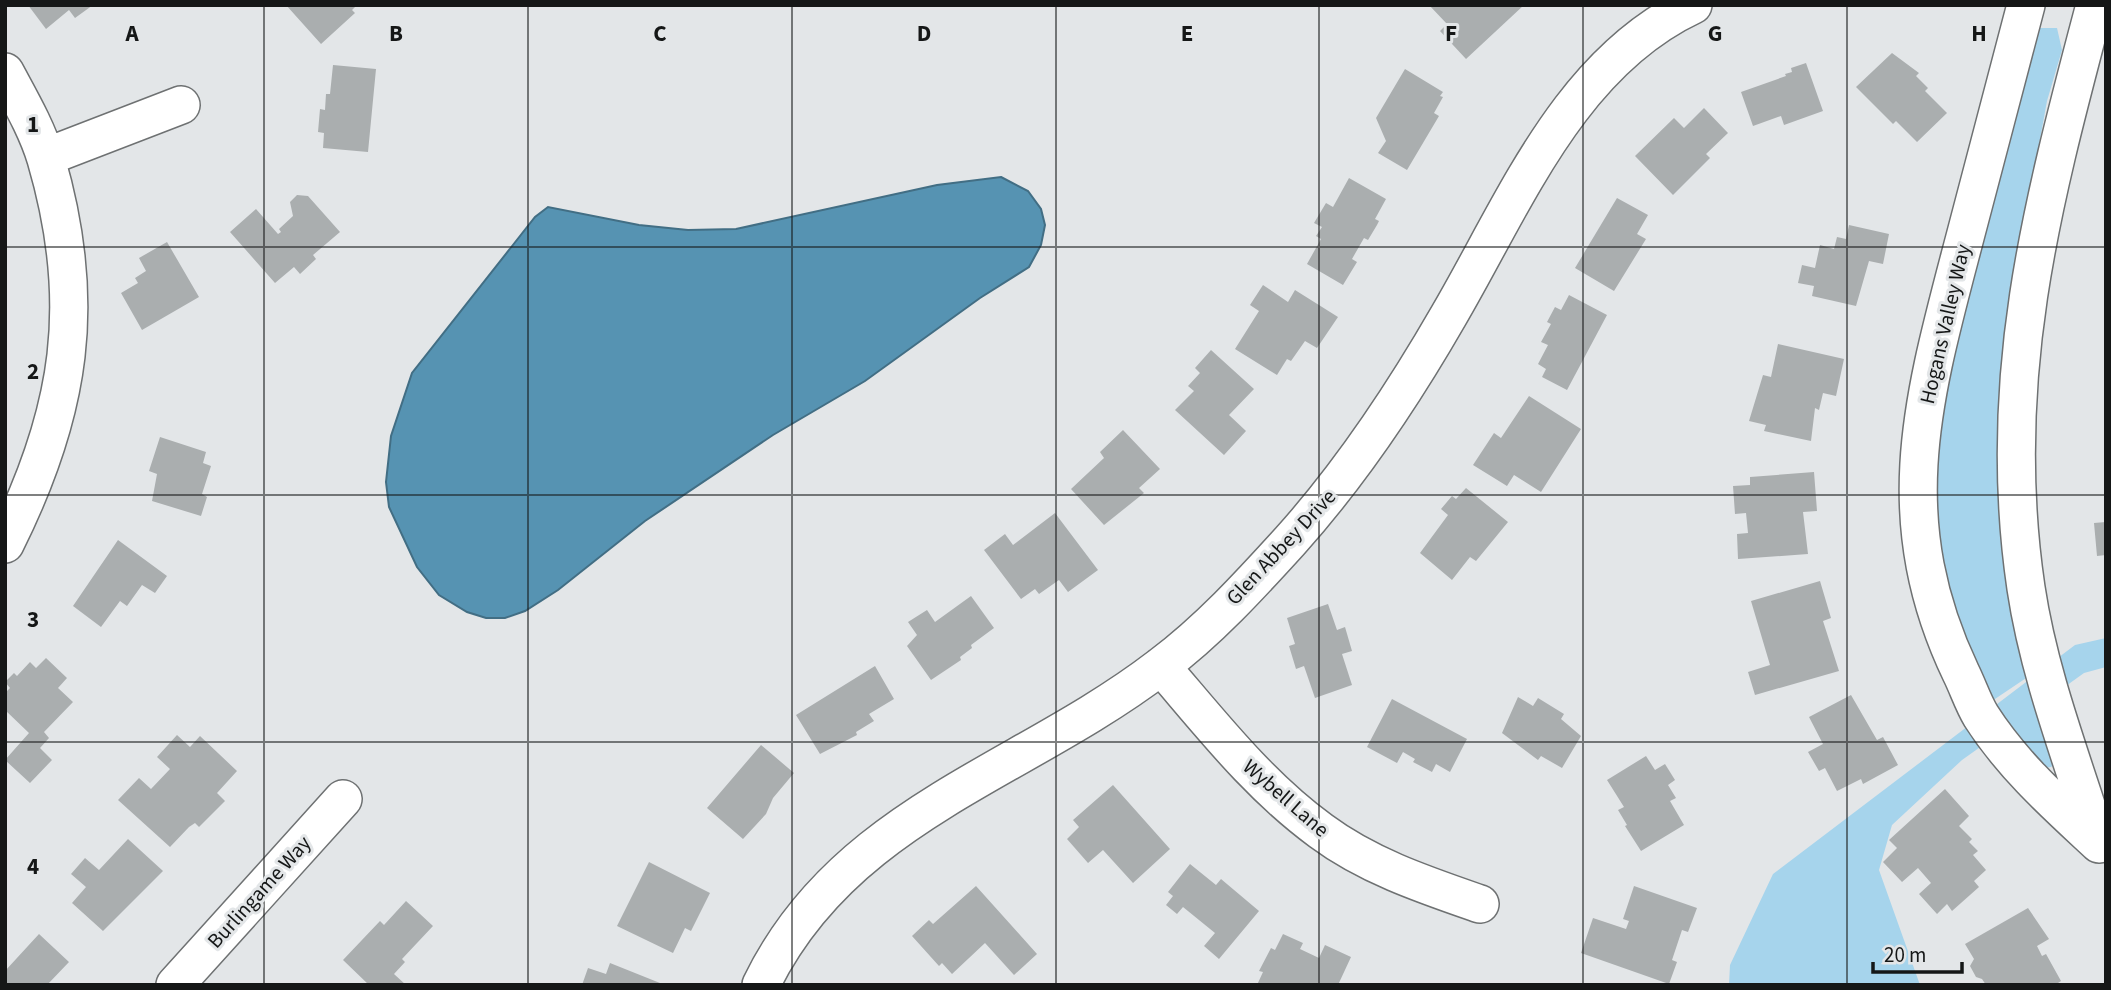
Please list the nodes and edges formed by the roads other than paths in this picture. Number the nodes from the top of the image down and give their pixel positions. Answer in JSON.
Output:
{"nodes":[{"id":1,"x":1693,"y":5,"type":"edge"},
{"id":2,"x":2026,"y":5,"type":"edge"},
{"id":3,"x":2092,"y":6,"type":"edge"},
{"id":4,"x":5,"y":72,"type":"edge"},
{"id":5,"x":181,"y":105,"type":"dead end"},
{"id":6,"x":46,"y":157,"type":"junction"},
{"id":7,"x":5,"y":544,"type":"edge"},
{"id":8,"x":1161,"y":666,"type":"junction"},
{"id":9,"x":343,"y":799,"type":"dead end"},
{"id":10,"x":2102,"y":850,"type":"edge"},
{"id":11,"x":1480,"y":904,"type":"dead end"},
{"id":12,"x":175,"y":985,"type":"edge"},
{"id":13,"x":761,"y":985,"type":"edge"}],
"edges":[{"from":1,"to":8,"type":"street","name":"Glen Abbey Drive"},
{"from":2,"to":10,"type":"street","name":"Hogans Valley Way"},
{"from":3,"to":10,"type":"street","name":"Hogans Valley Way"},
{"from":4,"to":6,"type":"street"},
{"from":5,"to":6,"type":"street"},
{"from":6,"to":7,"type":"street"},
{"from":8,"to":11,"type":"street","name":"Wybell Lane"},
{"from":8,"to":13,"type":"street","name":"Glen Abbey Drive"},
{"from":9,"to":12,"type":"street","name":"Burlingame Way"}]}
